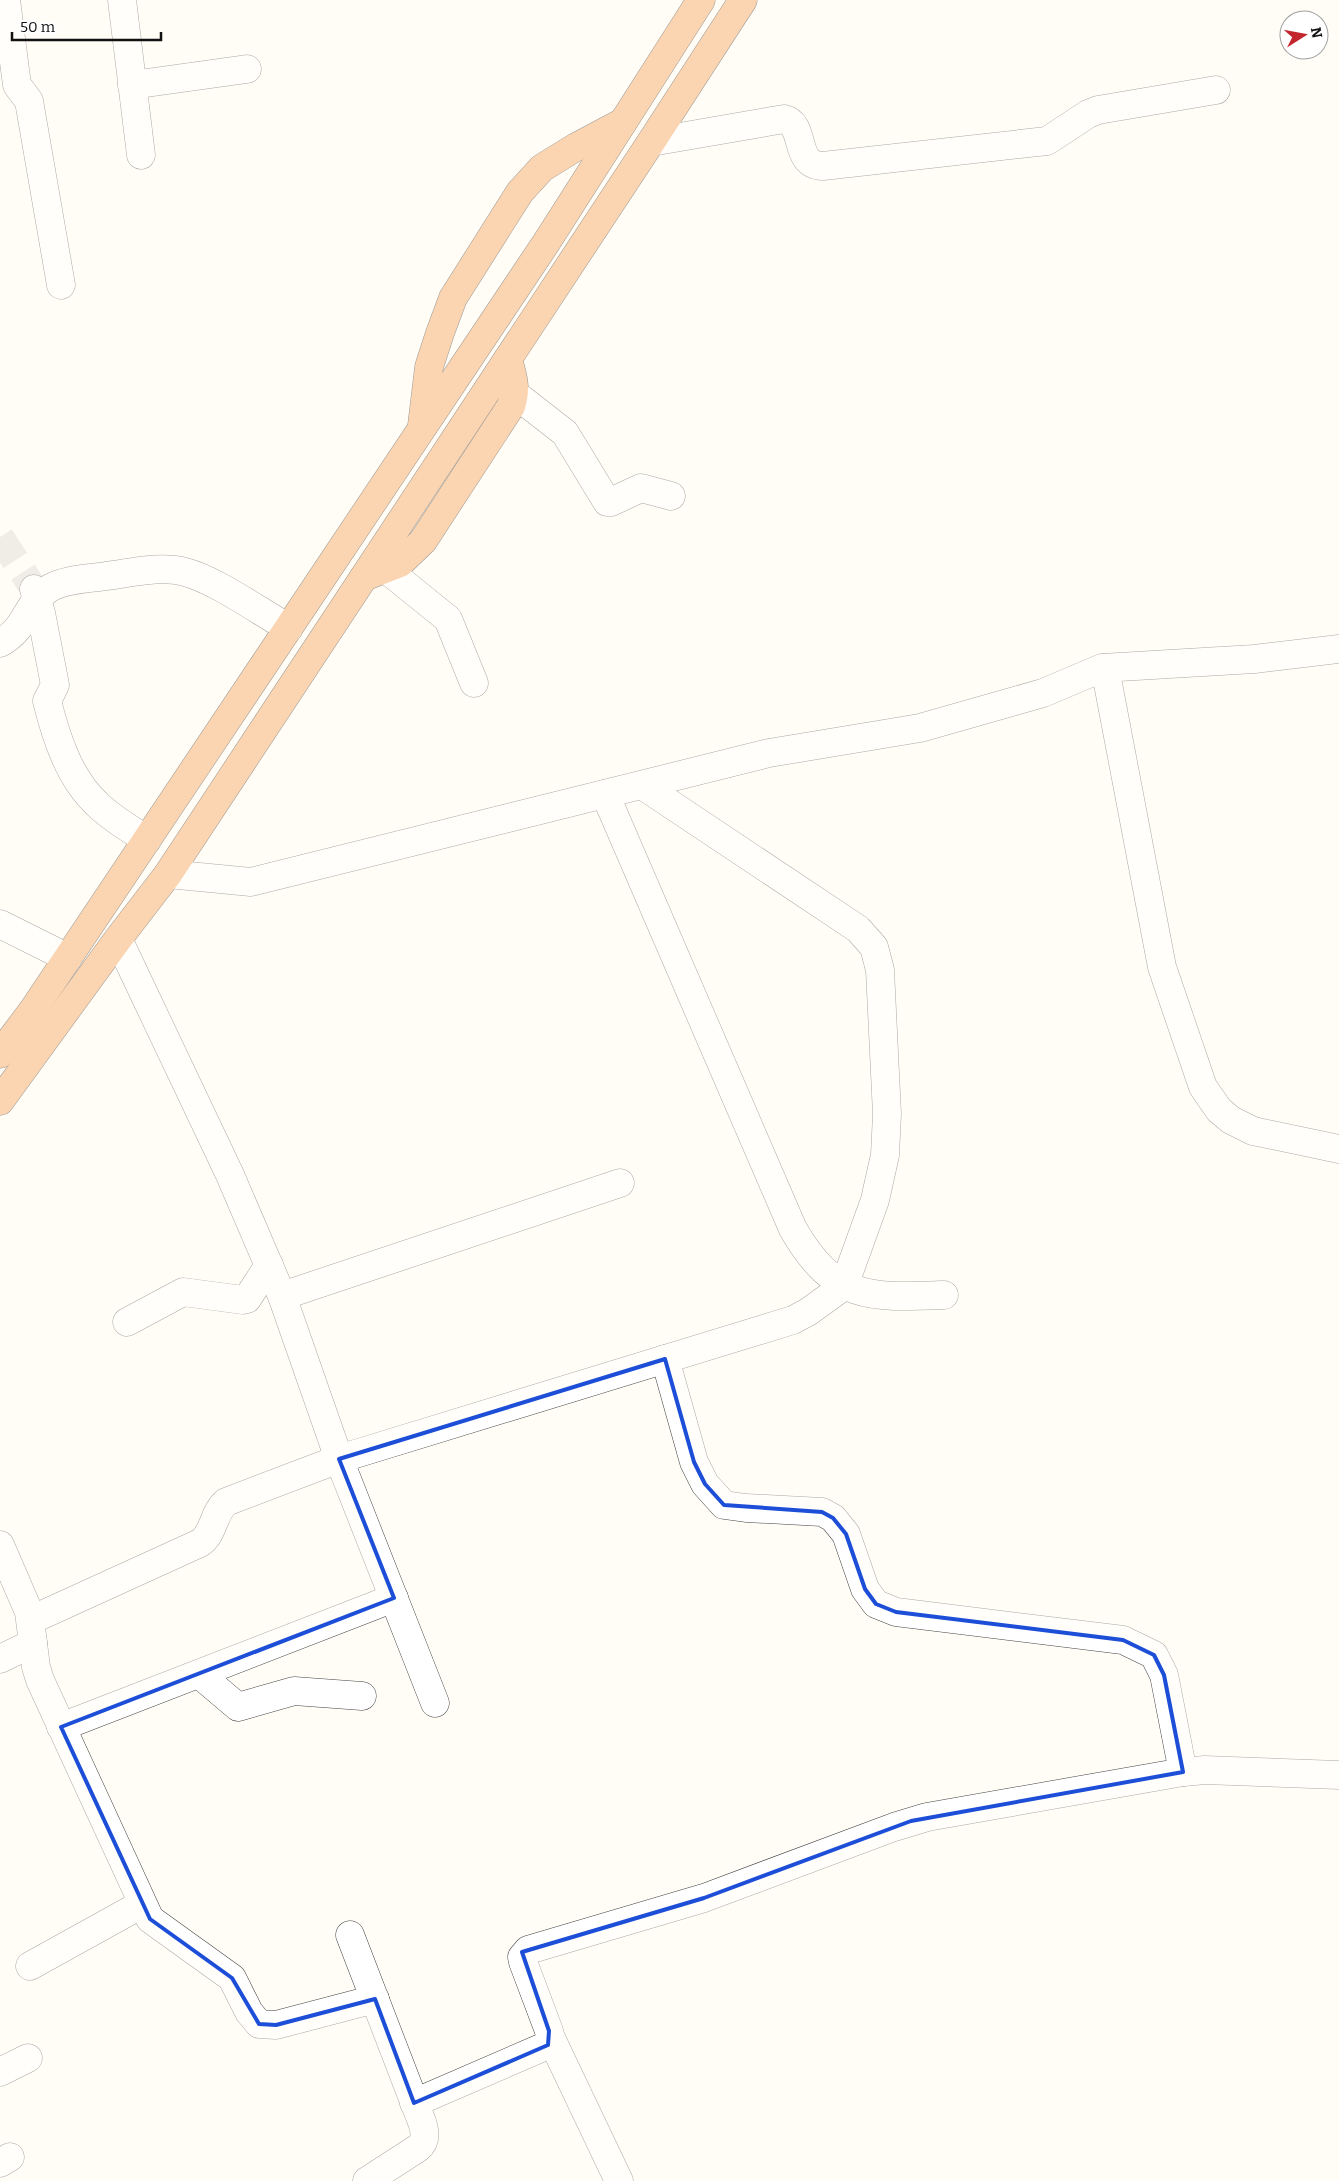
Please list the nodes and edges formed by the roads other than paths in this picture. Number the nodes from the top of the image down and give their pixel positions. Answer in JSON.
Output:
{"nodes":[{"id":1,"x":6,"y":0,"type":"edge"},
{"id":2,"x":122,"y":0,"type":"edge"},
{"id":3,"x":701,"y":0,"type":"edge"},
{"id":4,"x":743,"y":0,"type":"edge"},
{"id":5,"x":247,"y":69,"type":"dead end"},
{"id":6,"x":132,"y":85,"type":"junction"},
{"id":7,"x":1216,"y":90,"type":"dead end"},
{"id":8,"x":623,"y":122,"type":"junction"},
{"id":9,"x":651,"y":142,"type":"junction"},
{"id":10,"x":141,"y":155,"type":"dead end"},
{"id":11,"x":60,"y":285,"type":"dead end"},
{"id":12,"x":508,"y":359,"type":"junction"},
{"id":13,"x":515,"y":394,"type":"junction"},
{"id":14,"x":421,"y":431,"type":"junction"},
{"id":15,"x":671,"y":496,"type":"dead end"},
{"id":16,"x":375,"y":573,"type":"junction"},
{"id":17,"x":36,"y":593,"type":"junction"},
{"id":18,"x":289,"y":628,"type":"junction"},
{"id":19,"x":0,"y":643,"type":"edge"},
{"id":20,"x":1339,"y":649,"type":"edge"},
{"id":21,"x":1105,"y":668,"type":"junction"},
{"id":22,"x":474,"y":683,"type":"dead end"},
{"id":23,"x":642,"y":785,"type":"junction"},
{"id":24,"x":605,"y":794,"type":"junction"},
{"id":25,"x":147,"y":840,"type":"junction"},
{"id":26,"x":168,"y":874,"type":"junction"},
{"id":27,"x":0,"y":924,"type":"edge"},
{"id":28,"x":118,"y":939,"type":"junction"},
{"id":29,"x":68,"y":958,"type":"junction"},
{"id":30,"x":0,"y":1054,"type":"edge"},
{"id":31,"x":0,"y":1101,"type":"edge"},
{"id":32,"x":1339,"y":1149,"type":"edge"},
{"id":33,"x":620,"y":1183,"type":"dead end"},
{"id":34,"x":269,"y":1265,"type":"junction"},
{"id":35,"x":844,"y":1286,"type":"junction"},
{"id":36,"x":944,"y":1295,"type":"dead end"},
{"id":37,"x":282,"y":1296,"type":"junction"},
{"id":38,"x":127,"y":1322,"type":"dead end"},
{"id":39,"x":665,"y":1359,"type":"junction"},
{"id":40,"x":339,"y":1459,"type":"junction"},
{"id":41,"x":0,"y":1545,"type":"edge"},
{"id":42,"x":394,"y":1598,"type":"junction"},
{"id":43,"x":32,"y":1632,"type":"junction"},
{"id":44,"x":0,"y":1659,"type":"edge"},
{"id":45,"x":199,"y":1674,"type":"junction"},
{"id":46,"x":362,"y":1696,"type":"dead end"},
{"id":47,"x":435,"y":1703,"type":"dead end"},
{"id":48,"x":61,"y":1726,"type":"junction"},
{"id":49,"x":1183,"y":1772,"type":"junction"},
{"id":50,"x":1339,"y":1775,"type":"edge"},
{"id":51,"x":142,"y":1904,"type":"junction"},
{"id":52,"x":350,"y":1935,"type":"dead end"},
{"id":53,"x":30,"y":1966,"type":"dead end"},
{"id":54,"x":374,"y":1999,"type":"junction"},
{"id":55,"x":550,"y":2036,"type":"junction"},
{"id":56,"x":28,"y":2058,"type":"dead end"},
{"id":57,"x":0,"y":2072,"type":"edge"},
{"id":58,"x":414,"y":2103,"type":"junction"},
{"id":59,"x":367,"y":2181,"type":"edge"},
{"id":60,"x":619,"y":2181,"type":"edge"}],
"edges":[{"from":1,"to":11,"type":"street"},
{"from":2,"to":6,"type":"street"},
{"from":3,"to":8,"type":"highway"},
{"from":4,"to":9,"type":"highway"},
{"from":5,"to":6,"type":"street"},
{"from":6,"to":10,"type":"street"},
{"from":7,"to":9,"type":"street"},
{"from":8,"to":14,"type":"highway"},
{"from":8,"to":14,"type":"highway"},
{"from":9,"to":12,"type":"highway"},
{"from":12,"to":13,"type":"highway"},
{"from":12,"to":16,"type":"highway"},
{"from":13,"to":15,"type":"street"},
{"from":13,"to":16,"type":"highway"},
{"from":14,"to":18,"type":"highway"},
{"from":16,"to":22,"type":"street"},
{"from":16,"to":26,"type":"highway"},
{"from":17,"to":18,"type":"street"},
{"from":17,"to":19,"type":"street"},
{"from":17,"to":25,"type":"street"},
{"from":18,"to":25,"type":"highway"},
{"from":20,"to":21,"type":"street"},
{"from":21,"to":23,"type":"street"},
{"from":21,"to":32,"type":"street"},
{"from":23,"to":24,"type":"street"},
{"from":23,"to":35,"type":"street"},
{"from":24,"to":26,"type":"street"},
{"from":24,"to":35,"type":"street"},
{"from":25,"to":29,"type":"highway"},
{"from":26,"to":28,"type":"highway"},
{"from":27,"to":29,"type":"street"},
{"from":28,"to":31,"type":"highway"},
{"from":28,"to":34,"type":"street"},
{"from":29,"to":30,"type":"highway"},
{"from":33,"to":37,"type":"street"},
{"from":34,"to":37,"type":"street"},
{"from":34,"to":38,"type":"street"},
{"from":35,"to":36,"type":"street"},
{"from":35,"to":39,"type":"street"},
{"from":37,"to":40,"type":"street"},
{"from":39,"to":40,"type":"street"},
{"from":39,"to":49,"type":"street"},
{"from":40,"to":42,"type":"street"},
{"from":40,"to":43,"type":"street"},
{"from":41,"to":43,"type":"street"},
{"from":42,"to":45,"type":"street"},
{"from":42,"to":47,"type":"street"},
{"from":43,"to":44,"type":"street"},
{"from":43,"to":48,"type":"street"},
{"from":45,"to":46,"type":"street"},
{"from":45,"to":48,"type":"street"},
{"from":48,"to":51,"type":"street"},
{"from":49,"to":50,"type":"street"},
{"from":49,"to":55,"type":"street"},
{"from":51,"to":53,"type":"street"},
{"from":51,"to":54,"type":"street"},
{"from":52,"to":54,"type":"street"},
{"from":54,"to":58,"type":"street"},
{"from":55,"to":58,"type":"street"},
{"from":55,"to":60,"type":"street"},
{"from":56,"to":57,"type":"street"},
{"from":58,"to":59,"type":"street"}]}
